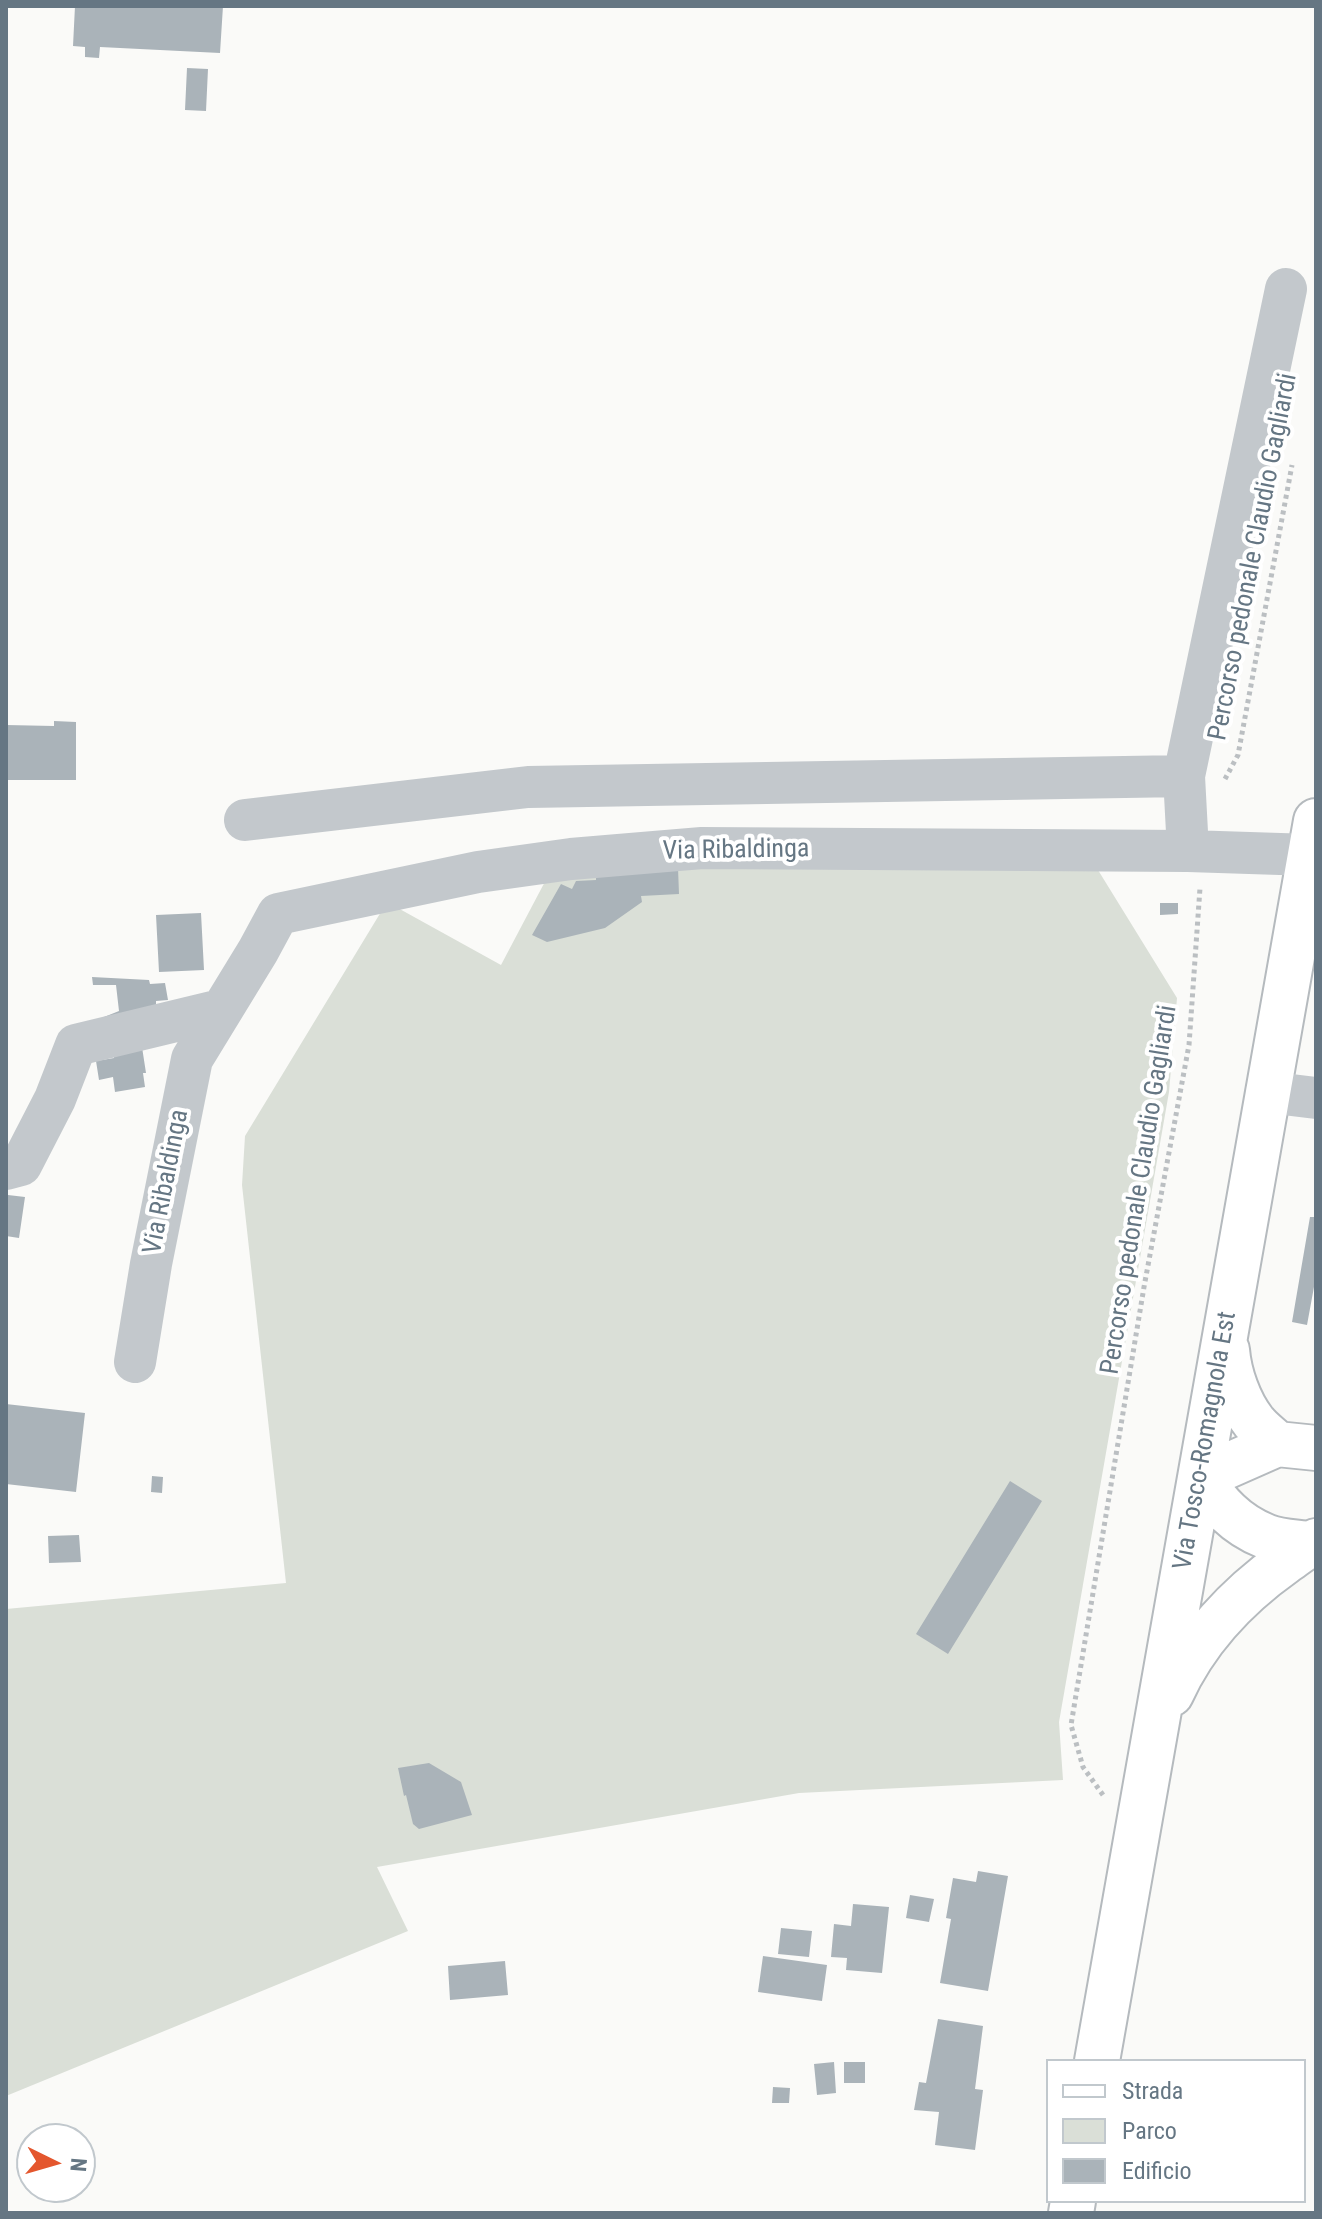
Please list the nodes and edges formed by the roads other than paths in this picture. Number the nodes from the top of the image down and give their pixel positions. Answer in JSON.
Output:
{"nodes":[{"id":1,"x":1286,"y":289,"type":"dead end"},
{"id":2,"x":1204,"y":779,"type":"junction"},
{"id":3,"x":245,"y":820,"type":"dead end"},
{"id":4,"x":1313,"y":838,"type":"edge"},
{"id":5,"x":1196,"y":852,"type":"junction"},
{"id":6,"x":221,"y":1010,"type":"junction"},
{"id":7,"x":1267,"y":1092,"type":"junction"},
{"id":8,"x":1316,"y":1098,"type":"edge"},
{"id":9,"x":6,"y":1169,"type":"edge"},
{"id":10,"x":1227,"y":1319,"type":"junction"},
{"id":11,"x":135,"y":1362,"type":"dead end"},
{"id":12,"x":1297,"y":1446,"type":"edge"},
{"id":13,"x":1200,"y":1478,"type":"junction"},
{"id":14,"x":1313,"y":1543,"type":"edge"},
{"id":15,"x":1155,"y":1729,"type":"junction"},
{"id":16,"x":1097,"y":2059,"type":"edge"}],
"edges":[{"from":1,"to":2,"type":"street"},
{"from":2,"to":3,"type":"street"},
{"from":2,"to":5,"type":"street"},
{"from":4,"to":5,"type":"street","name":"Via Ribaldinga"},
{"from":4,"to":7,"type":"main road","name":"Via Tosco-Romagnola Est"},
{"from":5,"to":6,"type":"street","name":"Via Ribaldinga"},
{"from":6,"to":9,"type":"street"},
{"from":6,"to":11,"type":"street","name":"Via Ribaldinga"},
{"from":7,"to":8,"type":"street"},
{"from":7,"to":10,"type":"main road","name":"Via Tosco-Romagnola Est"},
{"from":10,"to":12,"type":"main road"},
{"from":10,"to":13,"type":"main road","name":"Via Tosco-Romagnola Est"},
{"from":12,"to":13,"type":"main road"},
{"from":13,"to":14,"type":"main road"},
{"from":13,"to":15,"type":"main road","name":"Via Tosco-Romagnola Est"},
{"from":14,"to":15,"type":"main road"},
{"from":15,"to":16,"type":"main road","name":"Via Tosco-Romagnola Est"}]}
